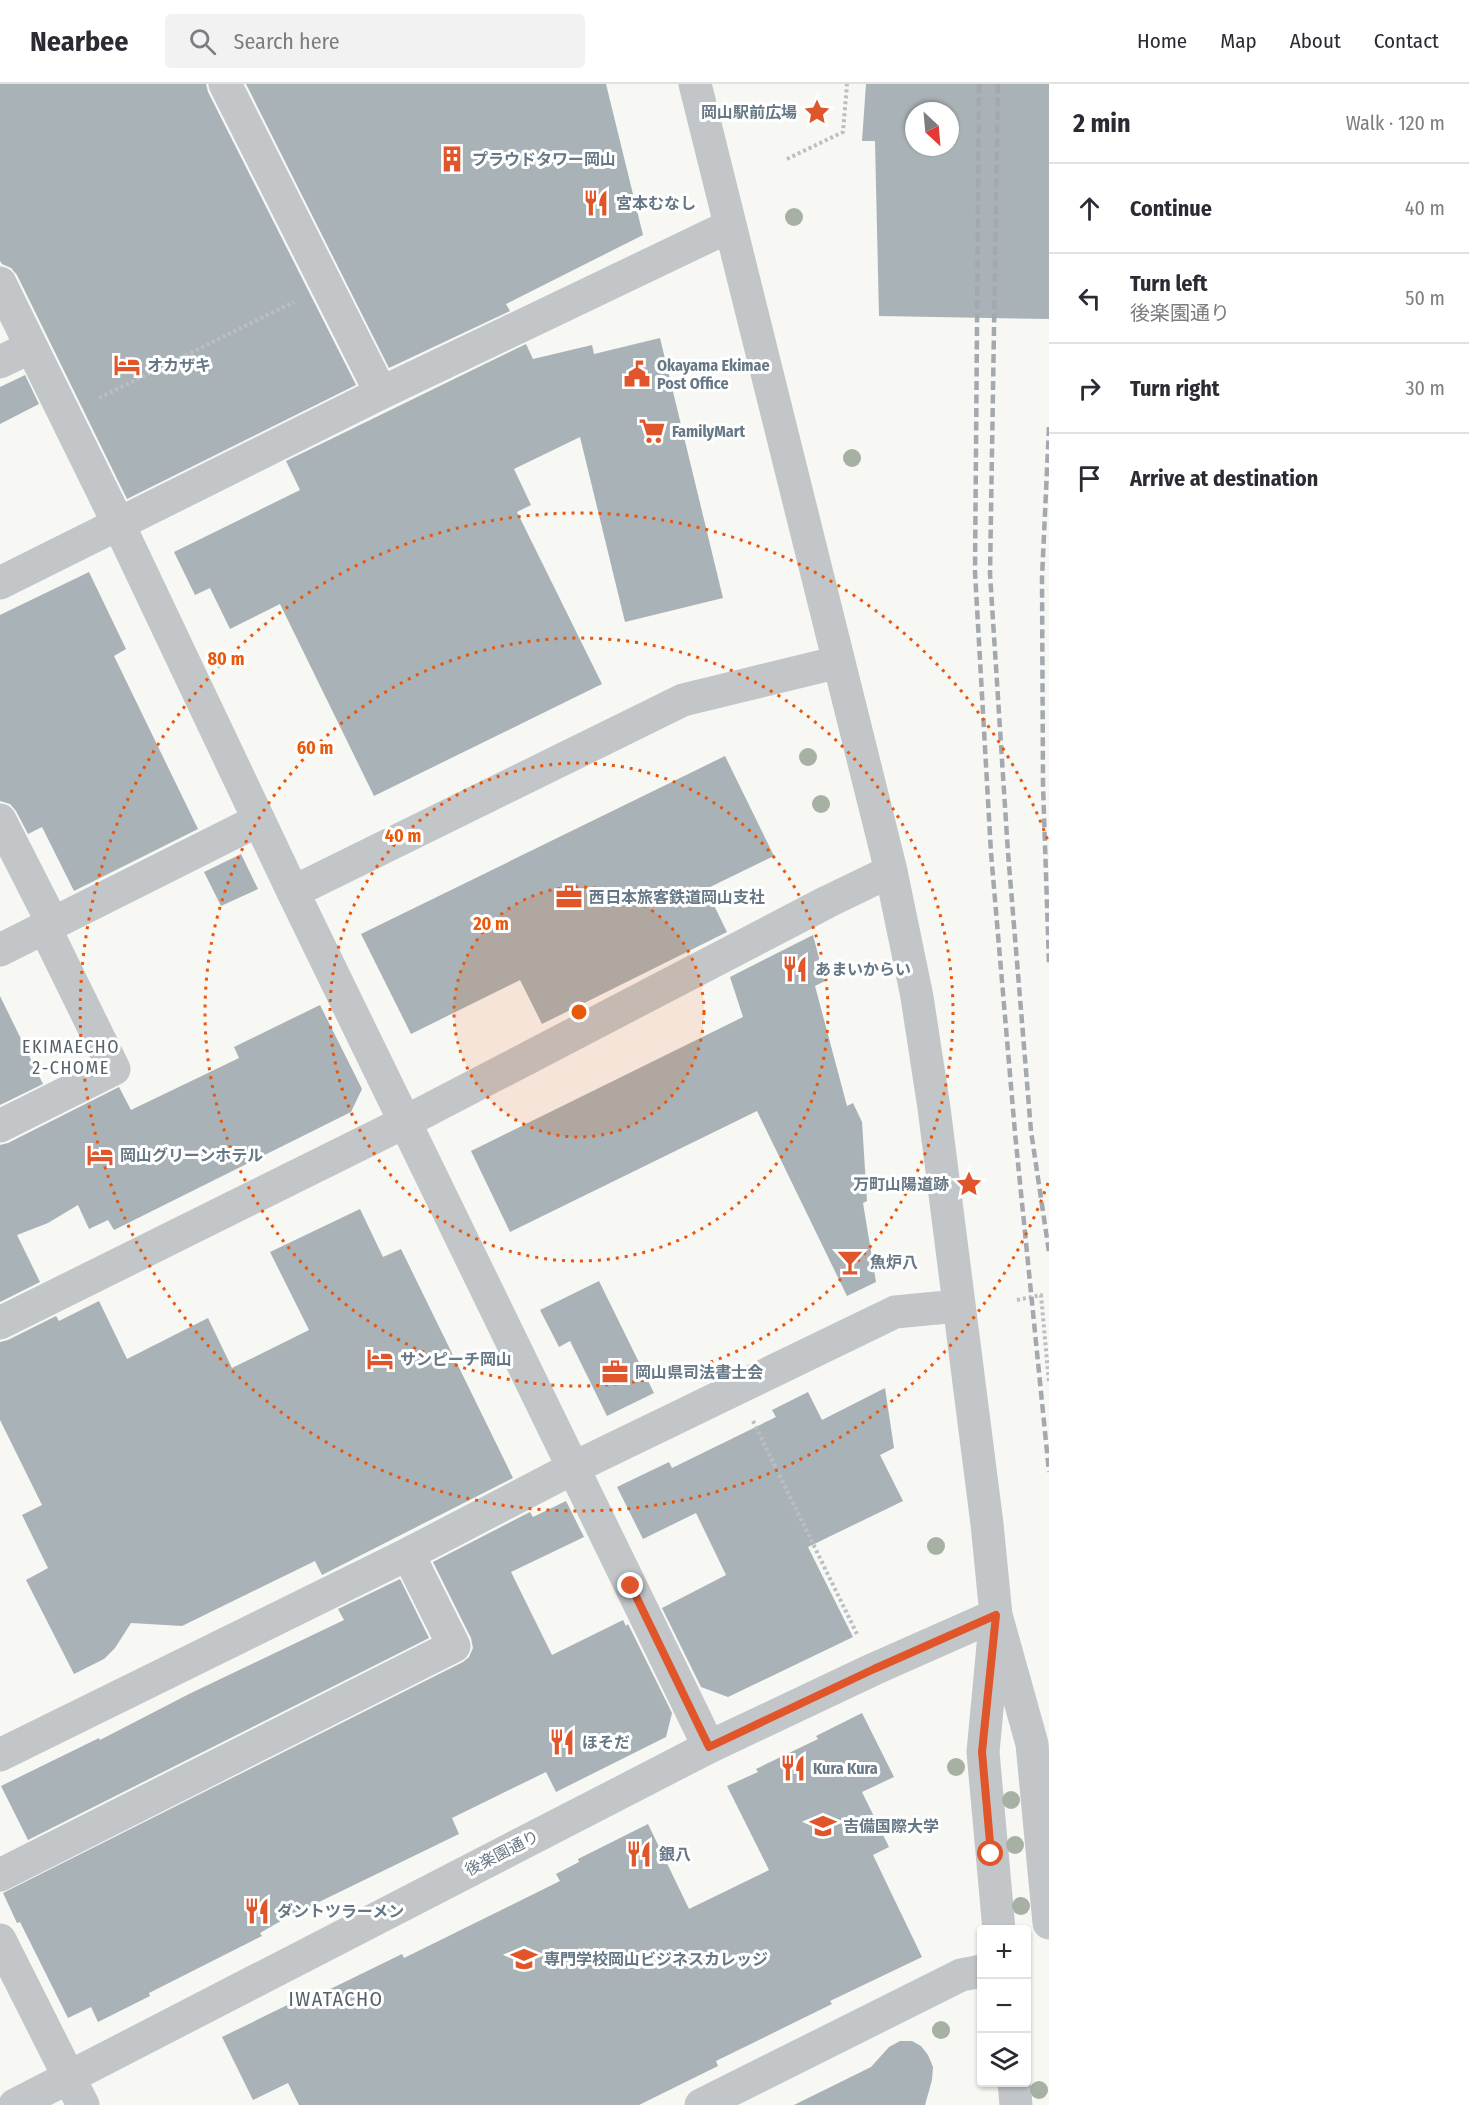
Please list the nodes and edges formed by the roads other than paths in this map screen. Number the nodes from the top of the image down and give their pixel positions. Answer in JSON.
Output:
{"nodes":[{"id":1,"x":225,"y":84,"type":"edge"},
{"id":2,"x":695,"y":84,"type":"edge"},
{"id":3,"x":730,"y":226,"type":"junction"},
{"id":4,"x":0,"y":283,"type":"edge"},
{"id":5,"x":32,"y":347,"type":"junction"},
{"id":6,"x":0,"y":362,"type":"edge"},
{"id":7,"x":381,"y":393,"type":"junction"},
{"id":8,"x":119,"y":525,"type":"junction"},
{"id":9,"x":0,"y":583,"type":"edge"},
{"id":10,"x":839,"y":662,"type":"junction"},
{"id":11,"x":0,"y":820,"type":"edge"},
{"id":12,"x":259,"y":820,"type":"junction"},
{"id":13,"x":891,"y":871,"type":"junction"},
{"id":14,"x":293,"y":892,"type":"junction"},
{"id":15,"x":49,"y":926,"type":"junction"},
{"id":16,"x":0,"y":950,"type":"edge"},
{"id":17,"x":405,"y":1122,"type":"junction"},
{"id":18,"x":0,"y":1126,"type":"edge"},
{"id":19,"x":958,"y":1306,"type":"junction"},
{"id":20,"x":0,"y":1323,"type":"edge"},
{"id":21,"x":573,"y":1468,"type":"junction"},
{"id":22,"x":408,"y":1554,"type":"junction"},
{"id":23,"x":996,"y":1615,"type":"junction"},
{"id":24,"x":709,"y":1747,"type":"junction"},
{"id":25,"x":0,"y":1755,"type":"edge"},
{"id":26,"x":0,"y":1875,"type":"edge"},
{"id":27,"x":1049,"y":1923,"type":"edge"},
{"id":28,"x":999,"y":1925,"type":"edge"},
{"id":29,"x":0,"y":1940,"type":"edge"},
{"id":30,"x":977,"y":1972,"type":"edge"},
{"id":31,"x":1014,"y":2087,"type":"edge"},
{"id":32,"x":76,"y":2091,"type":"edge"},
{"id":33,"x":15,"y":2105,"type":"edge"},
{"id":34,"x":701,"y":2105,"type":"edge"},
{"id":35,"x":1016,"y":2105,"type":"edge"}],
"edges":[{"from":1,"to":7,"type":"street"},
{"from":2,"to":3,"type":"street"},
{"from":3,"to":7,"type":"street"},
{"from":3,"to":10,"type":"street"},
{"from":4,"to":5,"type":"street"},
{"from":5,"to":6,"type":"street"},
{"from":5,"to":8,"type":"street"},
{"from":7,"to":8,"type":"street"},
{"from":8,"to":9,"type":"street"},
{"from":8,"to":12,"type":"street"},
{"from":10,"to":13,"type":"street"},
{"from":10,"to":14,"type":"street"},
{"from":11,"to":15,"type":"street"},
{"from":12,"to":14,"type":"street"},
{"from":12,"to":15,"type":"street"},
{"from":13,"to":17,"type":"street"},
{"from":13,"to":19,"type":"street"},
{"from":14,"to":17,"type":"street"},
{"from":15,"to":16,"type":"street"},
{"from":15,"to":18,"type":"street"},
{"from":17,"to":20,"type":"street"},
{"from":17,"to":21,"type":"street"},
{"from":19,"to":21,"type":"street"},
{"from":19,"to":23,"type":"street"},
{"from":21,"to":22,"type":"street"},
{"from":21,"to":24,"type":"street"},
{"from":22,"to":25,"type":"street"},
{"from":22,"to":26,"type":"street"},
{"from":23,"to":24,"type":"street","name":"後楽園通り"},
{"from":23,"to":27,"type":"street"},
{"from":23,"to":28,"type":"street"},
{"from":24,"to":32,"type":"street","name":"後楽園通り"},
{"from":29,"to":32,"type":"street"},
{"from":30,"to":34,"type":"street"},
{"from":31,"to":35,"type":"street"},
{"from":32,"to":33,"type":"street","name":"後楽園通り"}]}
